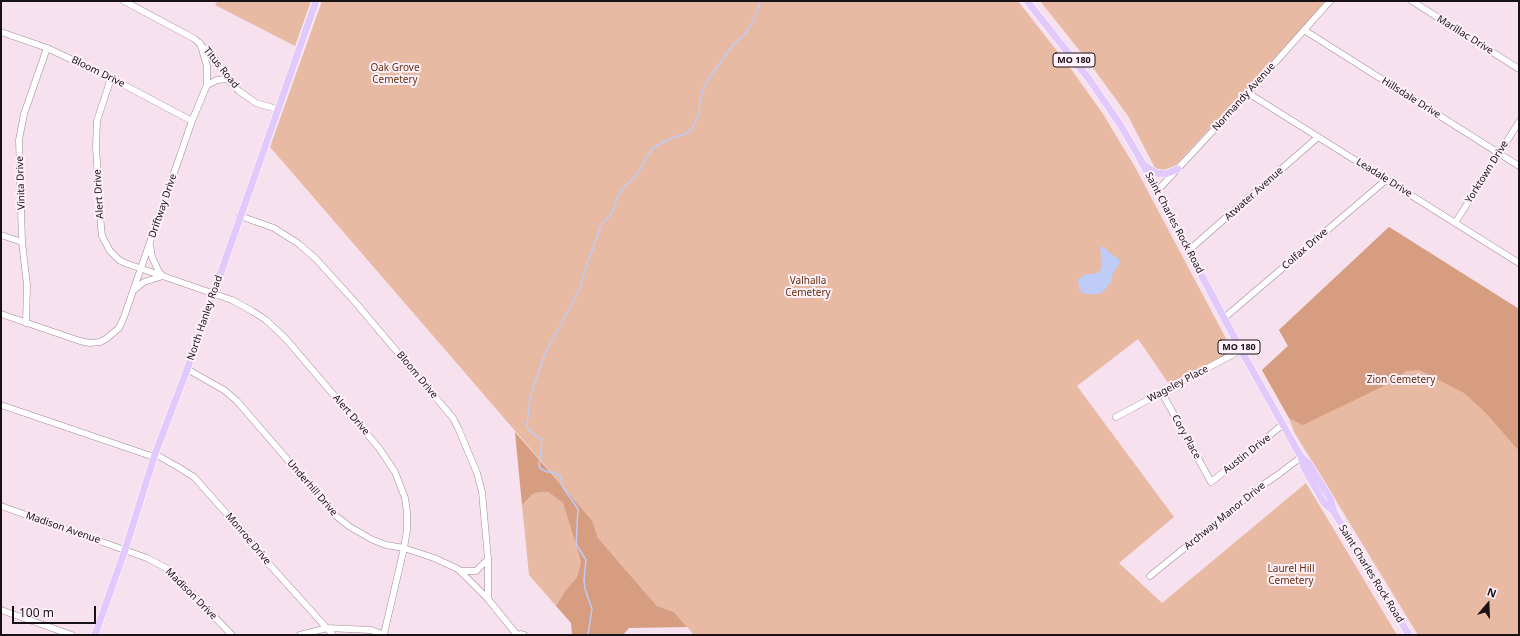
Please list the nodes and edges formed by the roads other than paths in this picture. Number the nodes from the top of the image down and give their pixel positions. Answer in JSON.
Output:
{"nodes":[{"id":1,"x":124,"y":1,"type":"edge"},
{"id":2,"x":316,"y":1,"type":"edge"},
{"id":3,"x":1027,"y":1,"type":"edge"},
{"id":4,"x":1330,"y":1,"type":"edge"},
{"id":5,"x":1412,"y":1,"type":"edge"},
{"id":6,"x":1304,"y":30,"type":"junction"},
{"id":7,"x":1,"y":32,"type":"edge"},
{"id":8,"x":200,"y":43,"type":"junction"},
{"id":9,"x":47,"y":48,"type":"junction"},
{"id":10,"x":1519,"y":69,"type":"edge"},
{"id":11,"x":111,"y":78,"type":"junction"},
{"id":12,"x":229,"y":79,"type":"junction"},
{"id":13,"x":207,"y":85,"type":"junction"},
{"id":14,"x":1248,"y":93,"type":"junction"},
{"id":15,"x":277,"y":110,"type":"junction"},
{"id":16,"x":192,"y":121,"type":"junction"},
{"id":17,"x":1519,"y":122,"type":"edge"},
{"id":18,"x":1318,"y":137,"type":"junction"},
{"id":19,"x":1499,"y":154,"type":"junction"},
{"id":20,"x":1142,"y":163,"type":"junction"},
{"id":21,"x":1519,"y":166,"type":"edge"},
{"id":22,"x":1178,"y":169,"type":"junction"},
{"id":23,"x":1386,"y":180,"type":"junction"},
{"id":24,"x":1157,"y":191,"type":"junction"},
{"id":25,"x":240,"y":216,"type":"junction"},
{"id":26,"x":1455,"y":223,"type":"junction"},
{"id":27,"x":1,"y":235,"type":"edge"},
{"id":28,"x":22,"y":242,"type":"junction"},
{"id":29,"x":150,"y":242,"type":"junction"},
{"id":30,"x":1189,"y":250,"type":"junction"},
{"id":31,"x":1519,"y":263,"type":"edge"},
{"id":32,"x":141,"y":269,"type":"junction"},
{"id":33,"x":163,"y":276,"type":"junction"},
{"id":34,"x":134,"y":290,"type":"junction"},
{"id":35,"x":214,"y":294,"type":"junction"},
{"id":36,"x":1,"y":314,"type":"edge"},
{"id":37,"x":1224,"y":318,"type":"junction"},
{"id":38,"x":26,"y":323,"type":"junction"},
{"id":39,"x":1241,"y":350,"type":"junction"},
{"id":40,"x":187,"y":369,"type":"junction"},
{"id":41,"x":1162,"y":392,"type":"junction"},
{"id":42,"x":1,"y":405,"type":"edge"},
{"id":43,"x":1116,"y":417,"type":"dead end"},
{"id":44,"x":1282,"y":425,"type":"junction"},
{"id":45,"x":155,"y":456,"type":"junction"},
{"id":46,"x":1301,"y":457,"type":"junction"},
{"id":47,"x":1211,"y":482,"type":"joint"},
{"id":48,"x":1,"y":506,"type":"edge"},
{"id":49,"x":404,"y":548,"type":"junction"},
{"id":50,"x":124,"y":550,"type":"junction"},
{"id":51,"x":488,"y":559,"type":"junction"},
{"id":52,"x":460,"y":571,"type":"junction"},
{"id":53,"x":1150,"y":576,"type":"dead end"},
{"id":54,"x":488,"y":599,"type":"junction"},
{"id":55,"x":1,"y":610,"type":"edge"},
{"id":56,"x":327,"y":628,"type":"junction"},
{"id":57,"x":1409,"y":634,"type":"edge"},
{"id":58,"x":72,"y":635,"type":"edge"},
{"id":59,"x":95,"y":635,"type":"edge"},
{"id":60,"x":232,"y":635,"type":"edge"},
{"id":61,"x":300,"y":635,"type":"edge"},
{"id":62,"x":333,"y":635,"type":"edge"},
{"id":63,"x":384,"y":635,"type":"edge"},
{"id":64,"x":517,"y":635,"type":"edge"},
{"id":65,"x":524,"y":635,"type":"edge"}],
"edges":[{"from":1,"to":8,"type":"street","name":"Titus Road"},
{"from":2,"to":15,"type":"main road","name":"North Hanley Road"},
{"from":3,"to":20,"type":"main road","name":"Saint Charles Rock Road","number":"MO 180"},
{"from":4,"to":6,"type":"street","name":"Normandy Avenue"},
{"from":5,"to":10,"type":"street","name":"Marillac Drive"},
{"from":6,"to":14,"type":"street","name":"Normandy Avenue"},
{"from":6,"to":19,"type":"street","name":"Hillsdale Drive"},
{"from":7,"to":9,"type":"street","name":"Bloom Drive"},
{"from":8,"to":12,"type":"street","name":"Titus Road"},
{"from":8,"to":13,"type":"street","name":"Driftway Drive"},
{"from":9,"to":11,"type":"street","name":"Bloom Drive"},
{"from":9,"to":28,"type":"street","name":"Vinita Drive"},
{"from":11,"to":16,"type":"street","name":"Bloom Drive"},
{"from":11,"to":32,"type":"street","name":"Alert Drive"},
{"from":12,"to":13,"type":"street"},
{"from":12,"to":15,"type":"street","name":"Titus Road"},
{"from":13,"to":16,"type":"street","name":"Driftway Drive"},
{"from":14,"to":18,"type":"street","name":"Leadale Drive"},
{"from":14,"to":22,"type":"street","name":"Normandy Avenue"},
{"from":15,"to":25,"type":"main road","name":"North Hanley Road"},
{"from":16,"to":29,"type":"street","name":"Driftway Drive"},
{"from":17,"to":19,"type":"street","name":"Yorktown Drive"},
{"from":18,"to":23,"type":"street","name":"Leadale Drive"},
{"from":18,"to":30,"type":"street","name":"Atwater Avenue"},
{"from":19,"to":21,"type":"street","name":"Hillsdale Drive"},
{"from":19,"to":26,"type":"street","name":"Yorktown Drive"},
{"from":20,"to":22,"type":"main road"},
{"from":20,"to":24,"type":"main road","name":"Saint Charles Rock Road","number":"MO 180"},
{"from":22,"to":24,"type":"street","name":"Normandy Avenue"},
{"from":23,"to":26,"type":"street","name":"Leadale Drive"},
{"from":23,"to":37,"type":"street","name":"Colfax Drive"},
{"from":24,"to":30,"type":"main road","name":"Saint Charles Rock Road","number":"MO 180"},
{"from":25,"to":35,"type":"main road","name":"North Hanley Road"},
{"from":25,"to":51,"type":"street","name":"Bloom Drive"},
{"from":26,"to":31,"type":"street","name":"Leadale Drive"},
{"from":27,"to":28,"type":"street"},
{"from":28,"to":38,"type":"street","name":"Vinita Drive"},
{"from":29,"to":32,"type":"street","name":"Driftway Drive"},
{"from":29,"to":33,"type":"street"},
{"from":30,"to":37,"type":"main road","name":"Saint Charles Rock Road","number":"MO 180"},
{"from":32,"to":33,"type":"street","name":"Alert Drive"},
{"from":32,"to":34,"type":"street","name":"Driftway Drive"},
{"from":33,"to":34,"type":"street"},
{"from":33,"to":35,"type":"street","name":"Alert Drive"},
{"from":34,"to":38,"type":"street","name":"Driftway Drive"},
{"from":35,"to":40,"type":"main road","name":"North Hanley Road"},
{"from":35,"to":49,"type":"street","name":"Alert Drive"},
{"from":36,"to":38,"type":"street"},
{"from":37,"to":39,"type":"main road","name":"Saint Charles Rock Road","number":"MO 180"},
{"from":39,"to":41,"type":"street","name":"Wageley Place"},
{"from":39,"to":44,"type":"main road","name":"Saint Charles Rock Road","number":"MO 180"},
{"from":40,"to":45,"type":"main road","name":"North Hanley Road"},
{"from":40,"to":49,"type":"street","name":"Underhill Drive"},
{"from":41,"to":43,"type":"street","name":"Wageley Place"},
{"from":41,"to":47,"type":"street","name":"Cory Place"},
{"from":42,"to":45,"type":"street","name":"Monroe Drive"},
{"from":44,"to":46,"type":"main road","name":"Saint Charles Rock Road","number":"MO 180"},
{"from":44,"to":47,"type":"street","name":"Austin Drive"},
{"from":45,"to":50,"type":"main road","name":"North Hanley Road"},
{"from":45,"to":56,"type":"street","name":"Monroe Drive"},
{"from":46,"to":53,"type":"street","name":"Archway Manor Drive"},
{"from":46,"to":57,"type":"main road","name":"Saint Charles Rock Road","number":"MO 180"},
{"from":48,"to":50,"type":"street","name":"Madison Avenue"},
{"from":49,"to":52,"type":"street","name":"Underhill Drive"},
{"from":49,"to":63,"type":"street","name":"Alert Drive"},
{"from":50,"to":59,"type":"main road","name":"North Hanley Road"},
{"from":50,"to":60,"type":"street","name":"Madison Drive"},
{"from":51,"to":52,"type":"street"},
{"from":51,"to":54,"type":"street","name":"Bloom Drive"},
{"from":52,"to":54,"type":"street","name":"Underhill Drive"},
{"from":54,"to":64,"type":"street","name":"Underhill Drive"},
{"from":55,"to":58,"type":"street"},
{"from":56,"to":61,"type":"street"},
{"from":56,"to":62,"type":"street","name":"Monroe Drive"},
{"from":56,"to":63,"type":"street"},
{"from":64,"to":65,"type":"street","name":"Underhill Drive"}]}
